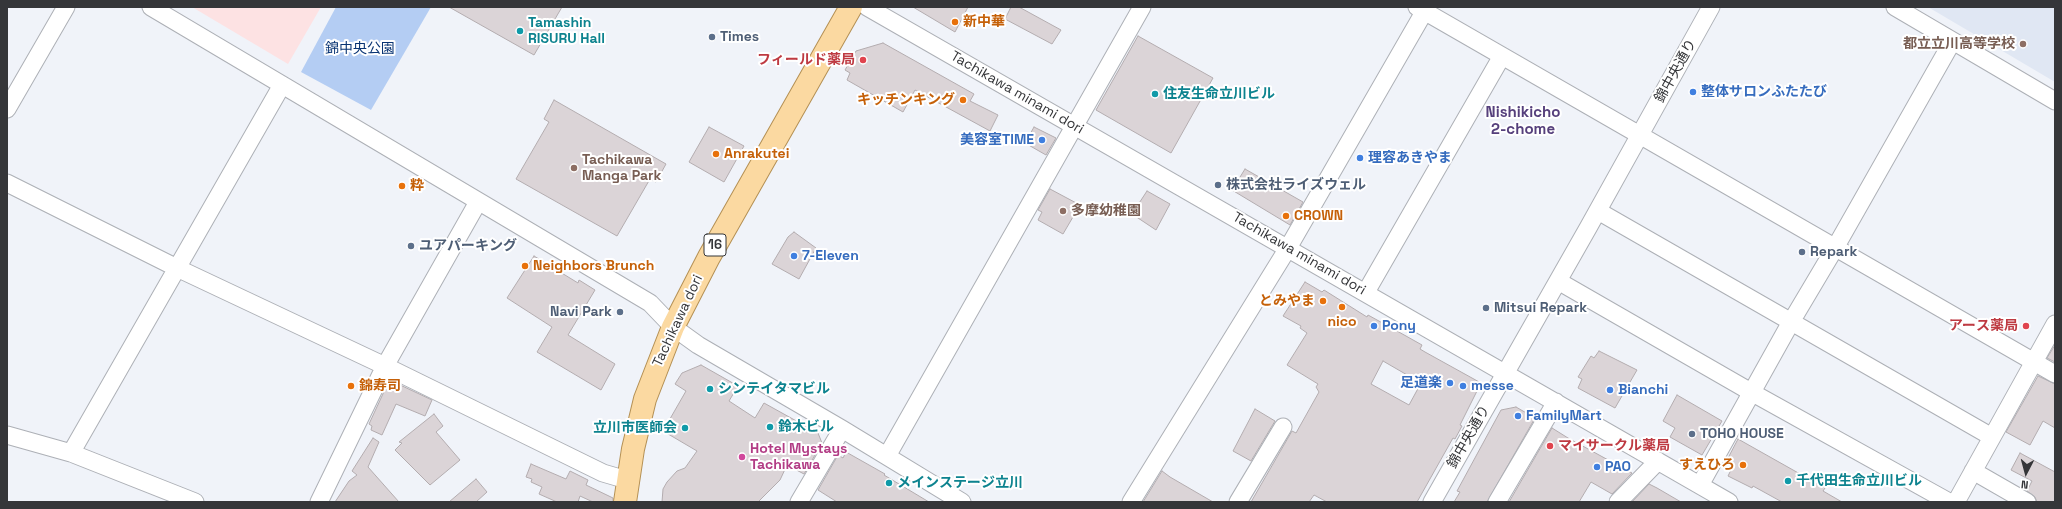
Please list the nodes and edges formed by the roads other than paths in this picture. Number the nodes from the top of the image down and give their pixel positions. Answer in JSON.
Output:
{"nodes":[{"id":1,"x":66,"y":7,"type":"edge"},
{"id":2,"x":151,"y":7,"type":"edge"},
{"id":3,"x":851,"y":7,"type":"edge"},
{"id":4,"x":868,"y":7,"type":"edge"},
{"id":5,"x":1142,"y":7,"type":"edge"},
{"id":6,"x":1711,"y":7,"type":"edge"},
{"id":7,"x":1895,"y":7,"type":"edge"},
{"id":8,"x":1423,"y":8,"type":"edge"},
{"id":9,"x":1952,"y":42,"type":"junction"},
{"id":10,"x":1502,"y":56,"type":"junction"},
{"id":11,"x":282,"y":85,"type":"junction"},
{"id":12,"x":2055,"y":101,"type":"edge"},
{"id":13,"x":7,"y":109,"type":"edge"},
{"id":14,"x":1076,"y":126,"type":"junction"},
{"id":15,"x":1640,"y":136,"type":"junction"},
{"id":16,"x":7,"y":183,"type":"edge"},
{"id":17,"x":478,"y":202,"type":"junction"},
{"id":18,"x":1598,"y":211,"type":"junction"},
{"id":19,"x":1288,"y":248,"type":"junction"},
{"id":20,"x":1835,"y":248,"type":"junction"},
{"id":21,"x":177,"y":268,"type":"junction"},
{"id":22,"x":1558,"y":281,"type":"junction"},
{"id":23,"x":1366,"y":292,"type":"junction"},
{"id":24,"x":1791,"y":322,"type":"junction"},
{"id":25,"x":2055,"y":324,"type":"edge"},
{"id":26,"x":673,"y":327,"type":"junction"},
{"id":27,"x":2034,"y":362,"type":"junction"},
{"id":28,"x":385,"y":366,"type":"junction"},
{"id":29,"x":1506,"y":373,"type":"junction"},
{"id":30,"x":2055,"y":374,"type":"edge"},
{"id":31,"x":1751,"y":392,"type":"junction"},
{"id":32,"x":1556,"y":402,"type":"junction"},
{"id":33,"x":1283,"y":427,"type":"dead end"},
{"id":34,"x":842,"y":429,"type":"junction"},
{"id":35,"x":7,"y":435,"type":"edge"},
{"id":36,"x":1992,"y":437,"type":"junction"},
{"id":37,"x":71,"y":453,"type":"junction"},
{"id":38,"x":887,"y":456,"type":"junction"},
{"id":39,"x":1658,"y":461,"type":"junction"},
{"id":40,"x":1973,"y":471,"type":"junction"},
{"id":41,"x":627,"y":480,"type":"junction"},
{"id":42,"x":1700,"y":485,"type":"junction"},
{"id":43,"x":195,"y":502,"type":"edge"},
{"id":44,"x":319,"y":502,"type":"edge"},
{"id":45,"x":625,"y":502,"type":"edge"},
{"id":46,"x":799,"y":502,"type":"edge"},
{"id":47,"x":962,"y":502,"type":"edge"},
{"id":48,"x":1131,"y":502,"type":"edge"},
{"id":49,"x":1238,"y":502,"type":"edge"},
{"id":50,"x":1432,"y":502,"type":"edge"},
{"id":51,"x":1497,"y":502,"type":"edge"},
{"id":52,"x":1618,"y":502,"type":"edge"},
{"id":53,"x":1729,"y":502,"type":"edge"},
{"id":54,"x":1949,"y":502,"type":"edge"},
{"id":55,"x":1956,"y":502,"type":"edge"},
{"id":56,"x":2028,"y":502,"type":"edge"}],
"edges":[{"from":1,"to":13,"type":"street"},
{"from":2,"to":11,"type":"street"},
{"from":3,"to":26,"type":"main road","name":"Tachikawa dori","number":"16"},
{"from":4,"to":14,"type":"street","name":"Tachikawa minami dori"},
{"from":5,"to":14,"type":"street"},
{"from":6,"to":15,"type":"street","name":"錦中央通り"},
{"from":7,"to":9,"type":"street"},
{"from":8,"to":10,"type":"street"},
{"from":8,"to":19,"type":"street"},
{"from":9,"to":12,"type":"street"},
{"from":9,"to":20,"type":"street"},
{"from":10,"to":15,"type":"street"},
{"from":10,"to":23,"type":"street"},
{"from":11,"to":17,"type":"street"},
{"from":11,"to":21,"type":"street"},
{"from":14,"to":19,"type":"street","name":"Tachikawa minami dori"},
{"from":14,"to":38,"type":"street"},
{"from":15,"to":18,"type":"street","name":"錦中央通り"},
{"from":15,"to":20,"type":"street"},
{"from":16,"to":21,"type":"street"},
{"from":17,"to":26,"type":"street"},
{"from":17,"to":28,"type":"street"},
{"from":18,"to":22,"type":"street","name":"錦中央通り"},
{"from":18,"to":24,"type":"street"},
{"from":19,"to":23,"type":"street","name":"Tachikawa minami dori"},
{"from":19,"to":48,"type":"street"},
{"from":20,"to":24,"type":"street"},
{"from":20,"to":27,"type":"street"},
{"from":21,"to":28,"type":"street"},
{"from":21,"to":37,"type":"street"},
{"from":22,"to":29,"type":"street","name":"錦中央通り"},
{"from":22,"to":31,"type":"street"},
{"from":23,"to":29,"type":"street","name":"Tachikawa minami dori"},
{"from":24,"to":31,"type":"street"},
{"from":24,"to":36,"type":"street"},
{"from":25,"to":27,"type":"street"},
{"from":26,"to":34,"type":"street"},
{"from":26,"to":41,"type":"main road","name":"Tachikawa dori","number":"16"},
{"from":27,"to":30,"type":"street"},
{"from":27,"to":36,"type":"street"},
{"from":28,"to":41,"type":"street"},
{"from":28,"to":44,"type":"street"},
{"from":29,"to":32,"type":"street","name":"Tachikawa minami dori"},
{"from":29,"to":50,"type":"street","name":"錦中央通り"},
{"from":31,"to":42,"type":"street"},
{"from":31,"to":54,"type":"street"},
{"from":32,"to":39,"type":"street","name":"Tachikawa minami dori"},
{"from":32,"to":51,"type":"street"},
{"from":33,"to":49,"type":"street"},
{"from":34,"to":38,"type":"street"},
{"from":34,"to":46,"type":"street"},
{"from":35,"to":37,"type":"street"},
{"from":36,"to":40,"type":"street"},
{"from":37,"to":43,"type":"street"},
{"from":38,"to":47,"type":"street"},
{"from":39,"to":42,"type":"street","name":"Tachikawa minami dori"},
{"from":39,"to":52,"type":"street"},
{"from":40,"to":55,"type":"street"},
{"from":40,"to":56,"type":"street"},
{"from":41,"to":45,"type":"main road","name":"Tachikawa dori","number":"16"},
{"from":42,"to":53,"type":"street","name":"Tachikawa minami dori"}]}
